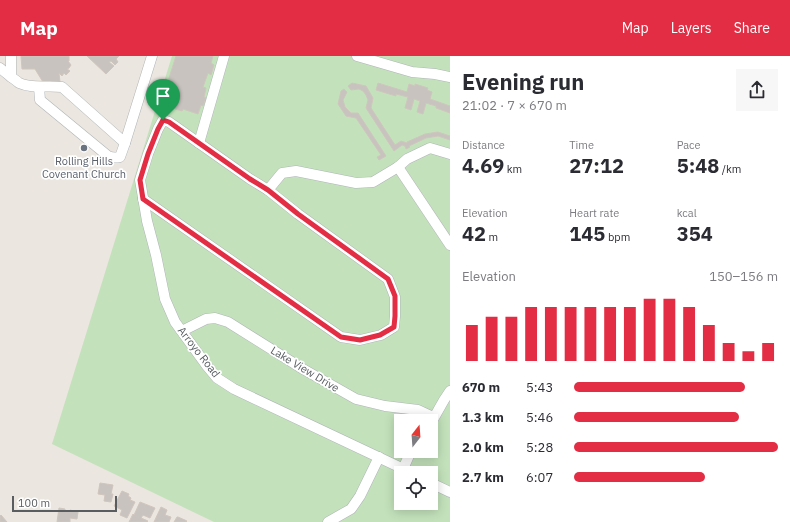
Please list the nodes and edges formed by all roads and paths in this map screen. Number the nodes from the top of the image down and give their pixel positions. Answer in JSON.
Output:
{"nodes":[{"id":1,"x":11,"y":56,"type":"edge"},
{"id":2,"x":152,"y":56,"type":"edge"},
{"id":3,"x":224,"y":56,"type":"edge"},
{"id":4,"x":357,"y":56,"type":"edge"},
{"id":5,"x":0,"y":68,"type":"edge"},
{"id":6,"x":11,"y":77,"type":"junction"},
{"id":7,"x":450,"y":77,"type":"edge"},
{"id":8,"x":39,"y":87,"type":"junction"},
{"id":9,"x":199,"y":142,"type":"junction"},
{"id":10,"x":125,"y":144,"type":"junction"},
{"id":11,"x":450,"y":154,"type":"edge"},
{"id":12,"x":398,"y":167,"type":"junction"},
{"id":13,"x":268,"y":190,"type":"junction"},
{"id":14,"x":143,"y":199,"type":"junction"},
{"id":15,"x":450,"y":245,"type":"edge"},
{"id":16,"x":182,"y":331,"type":"junction"},
{"id":17,"x":450,"y":391,"type":"edge"},
{"id":18,"x":424,"y":414,"type":"edge"},
{"id":19,"x":436,"y":414,"type":"edge"},
{"id":20,"x":379,"y":457,"type":"junction"},
{"id":21,"x":397,"y":466,"type":"edge"},
{"id":22,"x":438,"y":486,"type":"edge"},
{"id":23,"x":450,"y":492,"type":"edge"},
{"id":24,"x":328,"y":522,"type":"edge"}],
"edges":[{"from":1,"to":6,"type":"lane"},
{"from":2,"to":10,"type":"lane"},
{"from":3,"to":9,"type":"lane"},
{"from":4,"to":7,"type":"lane"},
{"from":5,"to":6,"type":"lane"},
{"from":6,"to":8,"type":"lane"},
{"from":8,"to":10,"type":"lane"},
{"from":8,"to":10,"type":"lane"},
{"from":9,"to":13,"type":"lane"},
{"from":9,"to":14,"type":"lane","name":"Arroyo Road"},
{"from":11,"to":12,"type":"lane"},
{"from":12,"to":13,"type":"lane"},
{"from":12,"to":15,"type":"lane"},
{"from":13,"to":14,"type":"lane"},
{"from":14,"to":16,"type":"lane","name":"Arroyo Road"},
{"from":16,"to":18,"type":"lane","name":"Lake View Drive"},
{"from":16,"to":20,"type":"lane","name":"Arroyo Road"},
{"from":17,"to":19,"type":"lane"},
{"from":20,"to":21,"type":"lane","name":"Arroyo Road"},
{"from":20,"to":24,"type":"lane"},
{"from":22,"to":23,"type":"lane"}]}
